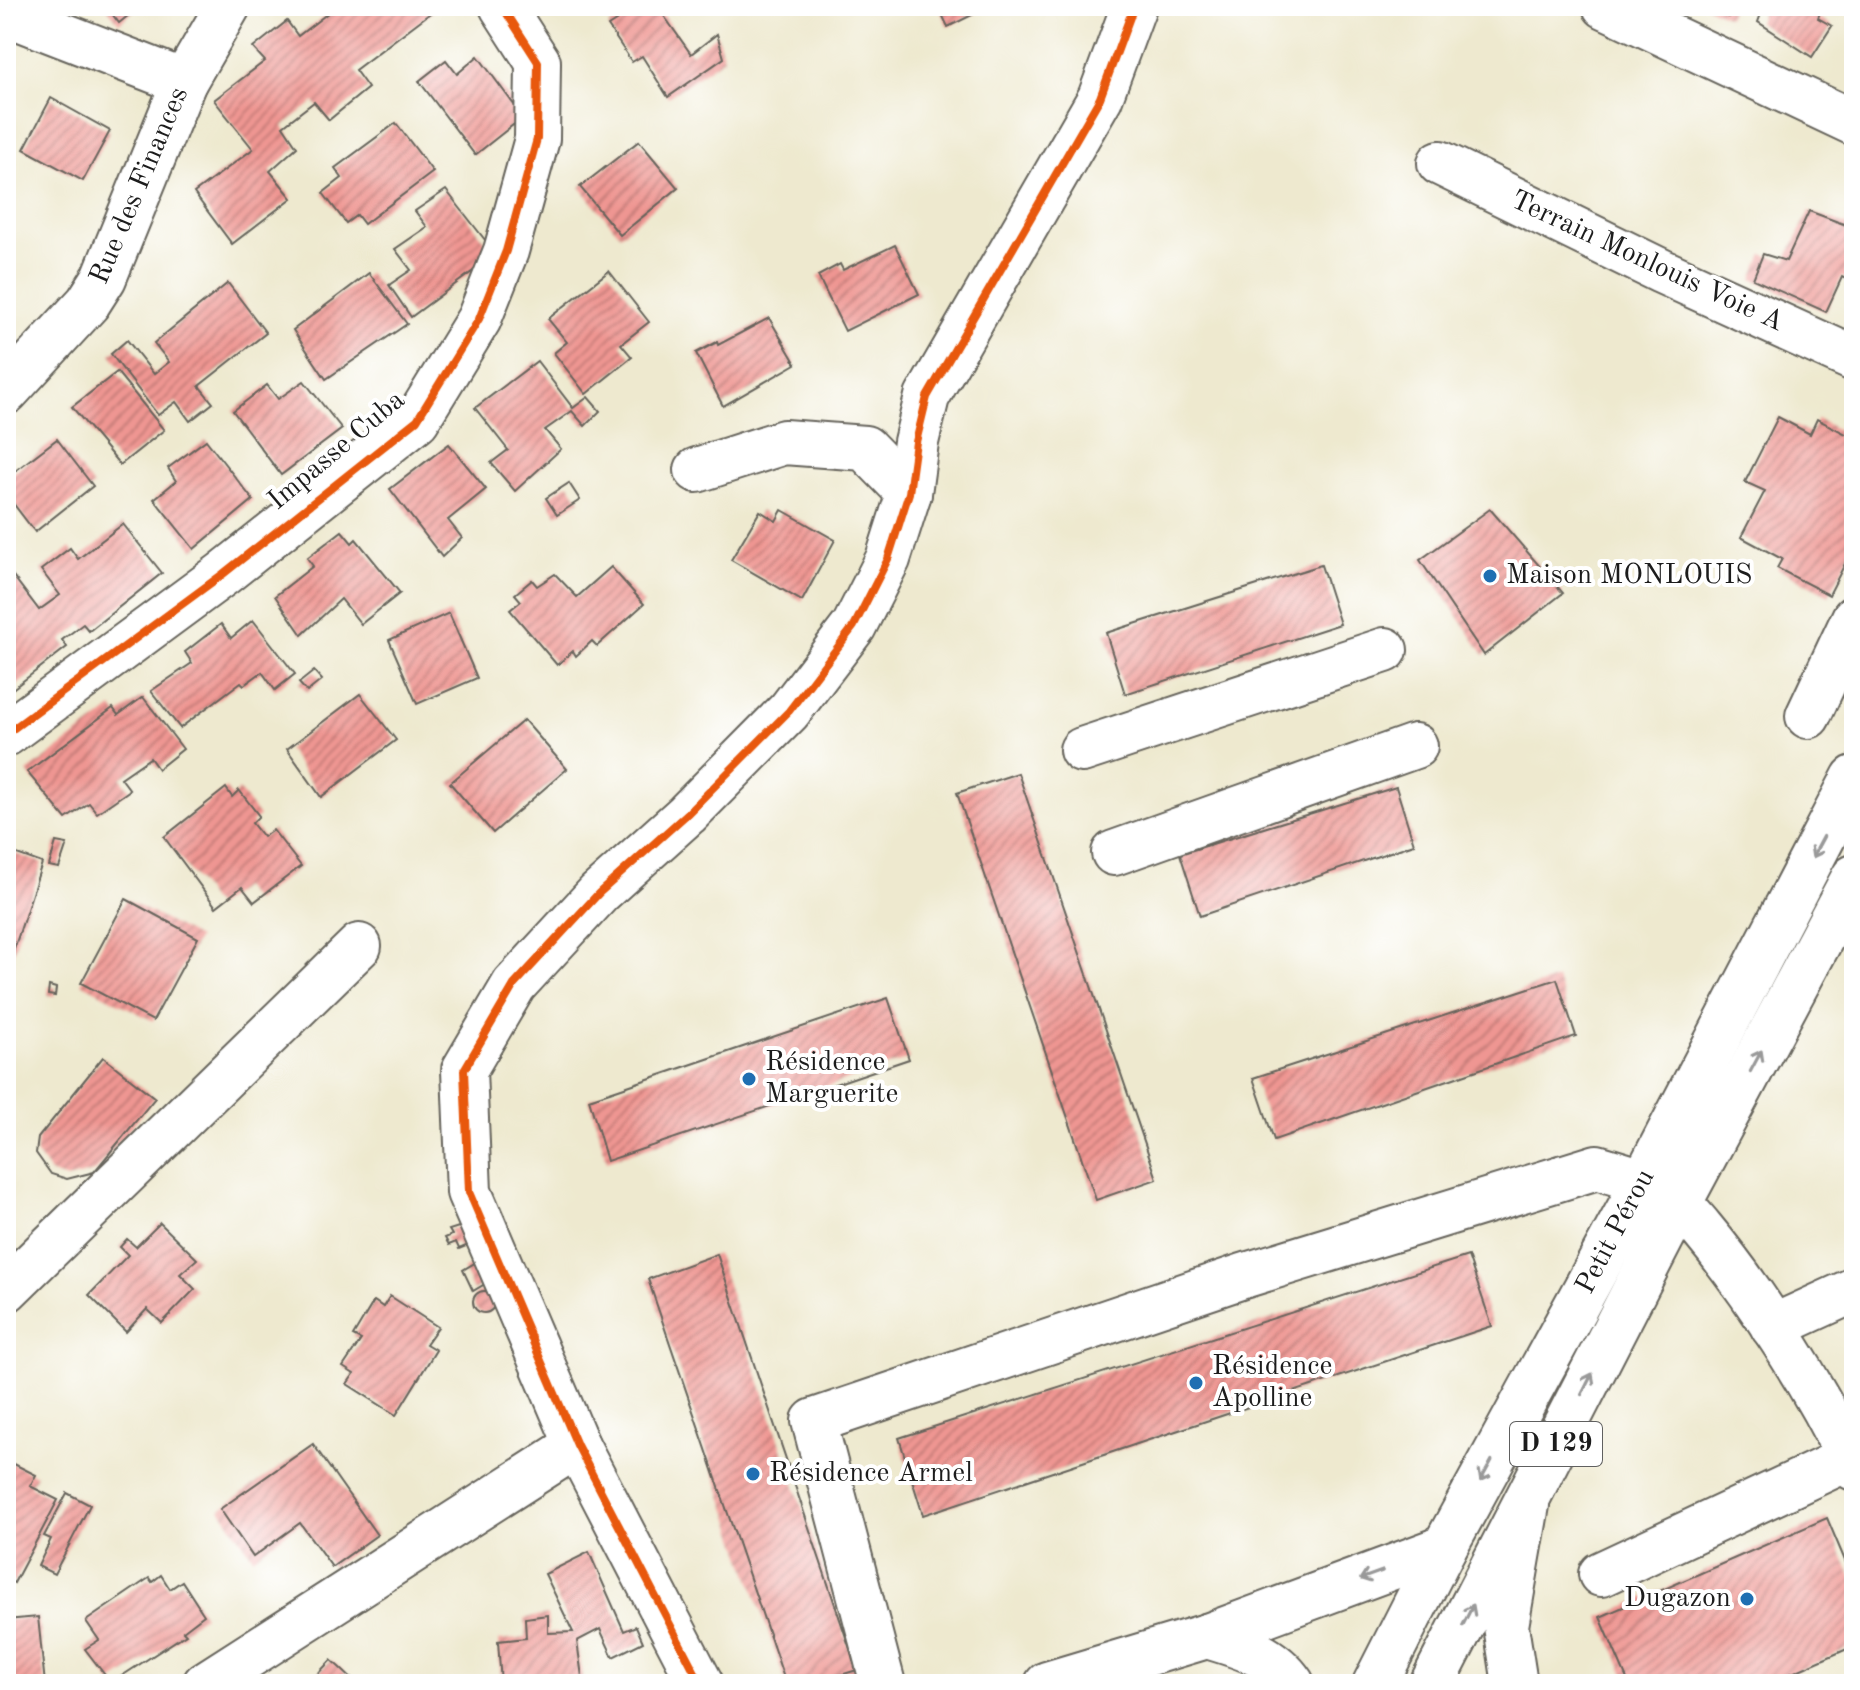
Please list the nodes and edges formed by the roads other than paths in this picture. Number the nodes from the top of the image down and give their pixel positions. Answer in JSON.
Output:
{"nodes":[{"id":1,"x":228,"y":6,"type":"edge"},
{"id":2,"x":502,"y":6,"type":"edge"},
{"id":3,"x":1134,"y":6,"type":"edge"},
{"id":4,"x":1605,"y":6,"type":"edge"},
{"id":5,"x":6,"y":13,"type":"edge"},
{"id":6,"x":184,"y":82,"type":"junction"},
{"id":7,"x":1854,"y":123,"type":"edge"},
{"id":8,"x":1440,"y":163,"type":"dead end"},
{"id":9,"x":1854,"y":359,"type":"edge"},
{"id":10,"x":6,"y":392,"type":"edge"},
{"id":11,"x":697,"y":470,"type":"dead end"},
{"id":12,"x":909,"y":493,"type":"junction"},
{"id":13,"x":1854,"y":618,"type":"edge"},
{"id":14,"x":1385,"y":650,"type":"dead end"},
{"id":15,"x":1808,"y":716,"type":"dead end"},
{"id":16,"x":6,"y":734,"type":"edge"},
{"id":17,"x":1415,"y":746,"type":"dead end"},
{"id":18,"x":1082,"y":750,"type":"dead end"},
{"id":19,"x":1854,"y":778,"type":"edge"},
{"id":20,"x":1114,"y":853,"type":"dead end"},
{"id":21,"x":1854,"y":877,"type":"edge"},
{"id":22,"x":359,"y":946,"type":"dead end"},
{"id":23,"x":1736,"y":1004,"type":"junction"},
{"id":24,"x":1643,"y":1181,"type":"junction"},
{"id":25,"x":1679,"y":1204,"type":"junction"},
{"id":26,"x":6,"y":1290,"type":"edge"},
{"id":27,"x":1854,"y":1290,"type":"edge"},
{"id":28,"x":1773,"y":1327,"type":"junction"},
{"id":29,"x":577,"y":1445,"type":"junction"},
{"id":30,"x":1852,"y":1463,"type":"edge"},
{"id":31,"x":1527,"y":1499,"type":"junction"},
{"id":32,"x":1444,"y":1548,"type":"junction"},
{"id":33,"x":1601,"y":1574,"type":"dead end"},
{"id":34,"x":1207,"y":1636,"type":"junction"},
{"id":35,"x":205,"y":1684,"type":"edge"},
{"id":36,"x":701,"y":1684,"type":"edge"},
{"id":37,"x":883,"y":1684,"type":"edge"},
{"id":38,"x":1047,"y":1684,"type":"edge"},
{"id":39,"x":1292,"y":1684,"type":"edge"},
{"id":40,"x":1375,"y":1684,"type":"edge"},
{"id":41,"x":1432,"y":1684,"type":"edge"},
{"id":42,"x":1515,"y":1684,"type":"edge"}],
"edges":[{"from":1,"to":6,"type":"main road","name":"Rue des Finances"},
{"from":2,"to":16,"type":"main road","name":"Impasse Cuba"},
{"from":3,"to":12,"type":"main road"},
{"from":4,"to":7,"type":"main road"},
{"from":5,"to":6,"type":"main road"},
{"from":6,"to":10,"type":"main road","name":"Rue des Finances"},
{"from":8,"to":9,"type":"main road","name":"Terrain Monlouis Voie A"},
{"from":11,"to":12,"type":"main road"},
{"from":12,"to":29,"type":"main road"},
{"from":13,"to":15,"type":"main road"},
{"from":14,"to":18,"type":"main road"},
{"from":17,"to":20,"type":"main road"},
{"from":19,"to":23,"type":"main road","name":"Petit Pérou","one_way":true},
{"from":25,"to":21,"type":"main road","name":"Petit Pérou","number":"D 129","one_way":true},
{"from":22,"to":26,"type":"main road"},
{"from":23,"to":24,"type":"main road","name":"Petit Pérou"},
{"from":23,"to":25,"type":"main road"},
{"from":24,"to":32,"type":"main road","name":"Petit Pérou","one_way":true},
{"from":24,"to":37,"type":"main road"},
{"from":25,"to":28,"type":"main road"},
{"from":31,"to":25,"type":"main road","name":"Petit Pérou","number":"D 129","one_way":true},
{"from":27,"to":28,"type":"main road"},
{"from":28,"to":30,"type":"main road"},
{"from":29,"to":35,"type":"main road"},
{"from":29,"to":36,"type":"main road"},
{"from":30,"to":33,"type":"main road"},
{"from":41,"to":31,"type":"main road","name":"Petit Pérou","number":"D 129","one_way":true},
{"from":31,"to":42,"type":"main road"},
{"from":32,"to":34,"type":"main road","one_way":true},
{"from":32,"to":40,"type":"main road","name":"Petit Pérou"},
{"from":34,"to":38,"type":"main road"},
{"from":34,"to":39,"type":"main road"}]}
